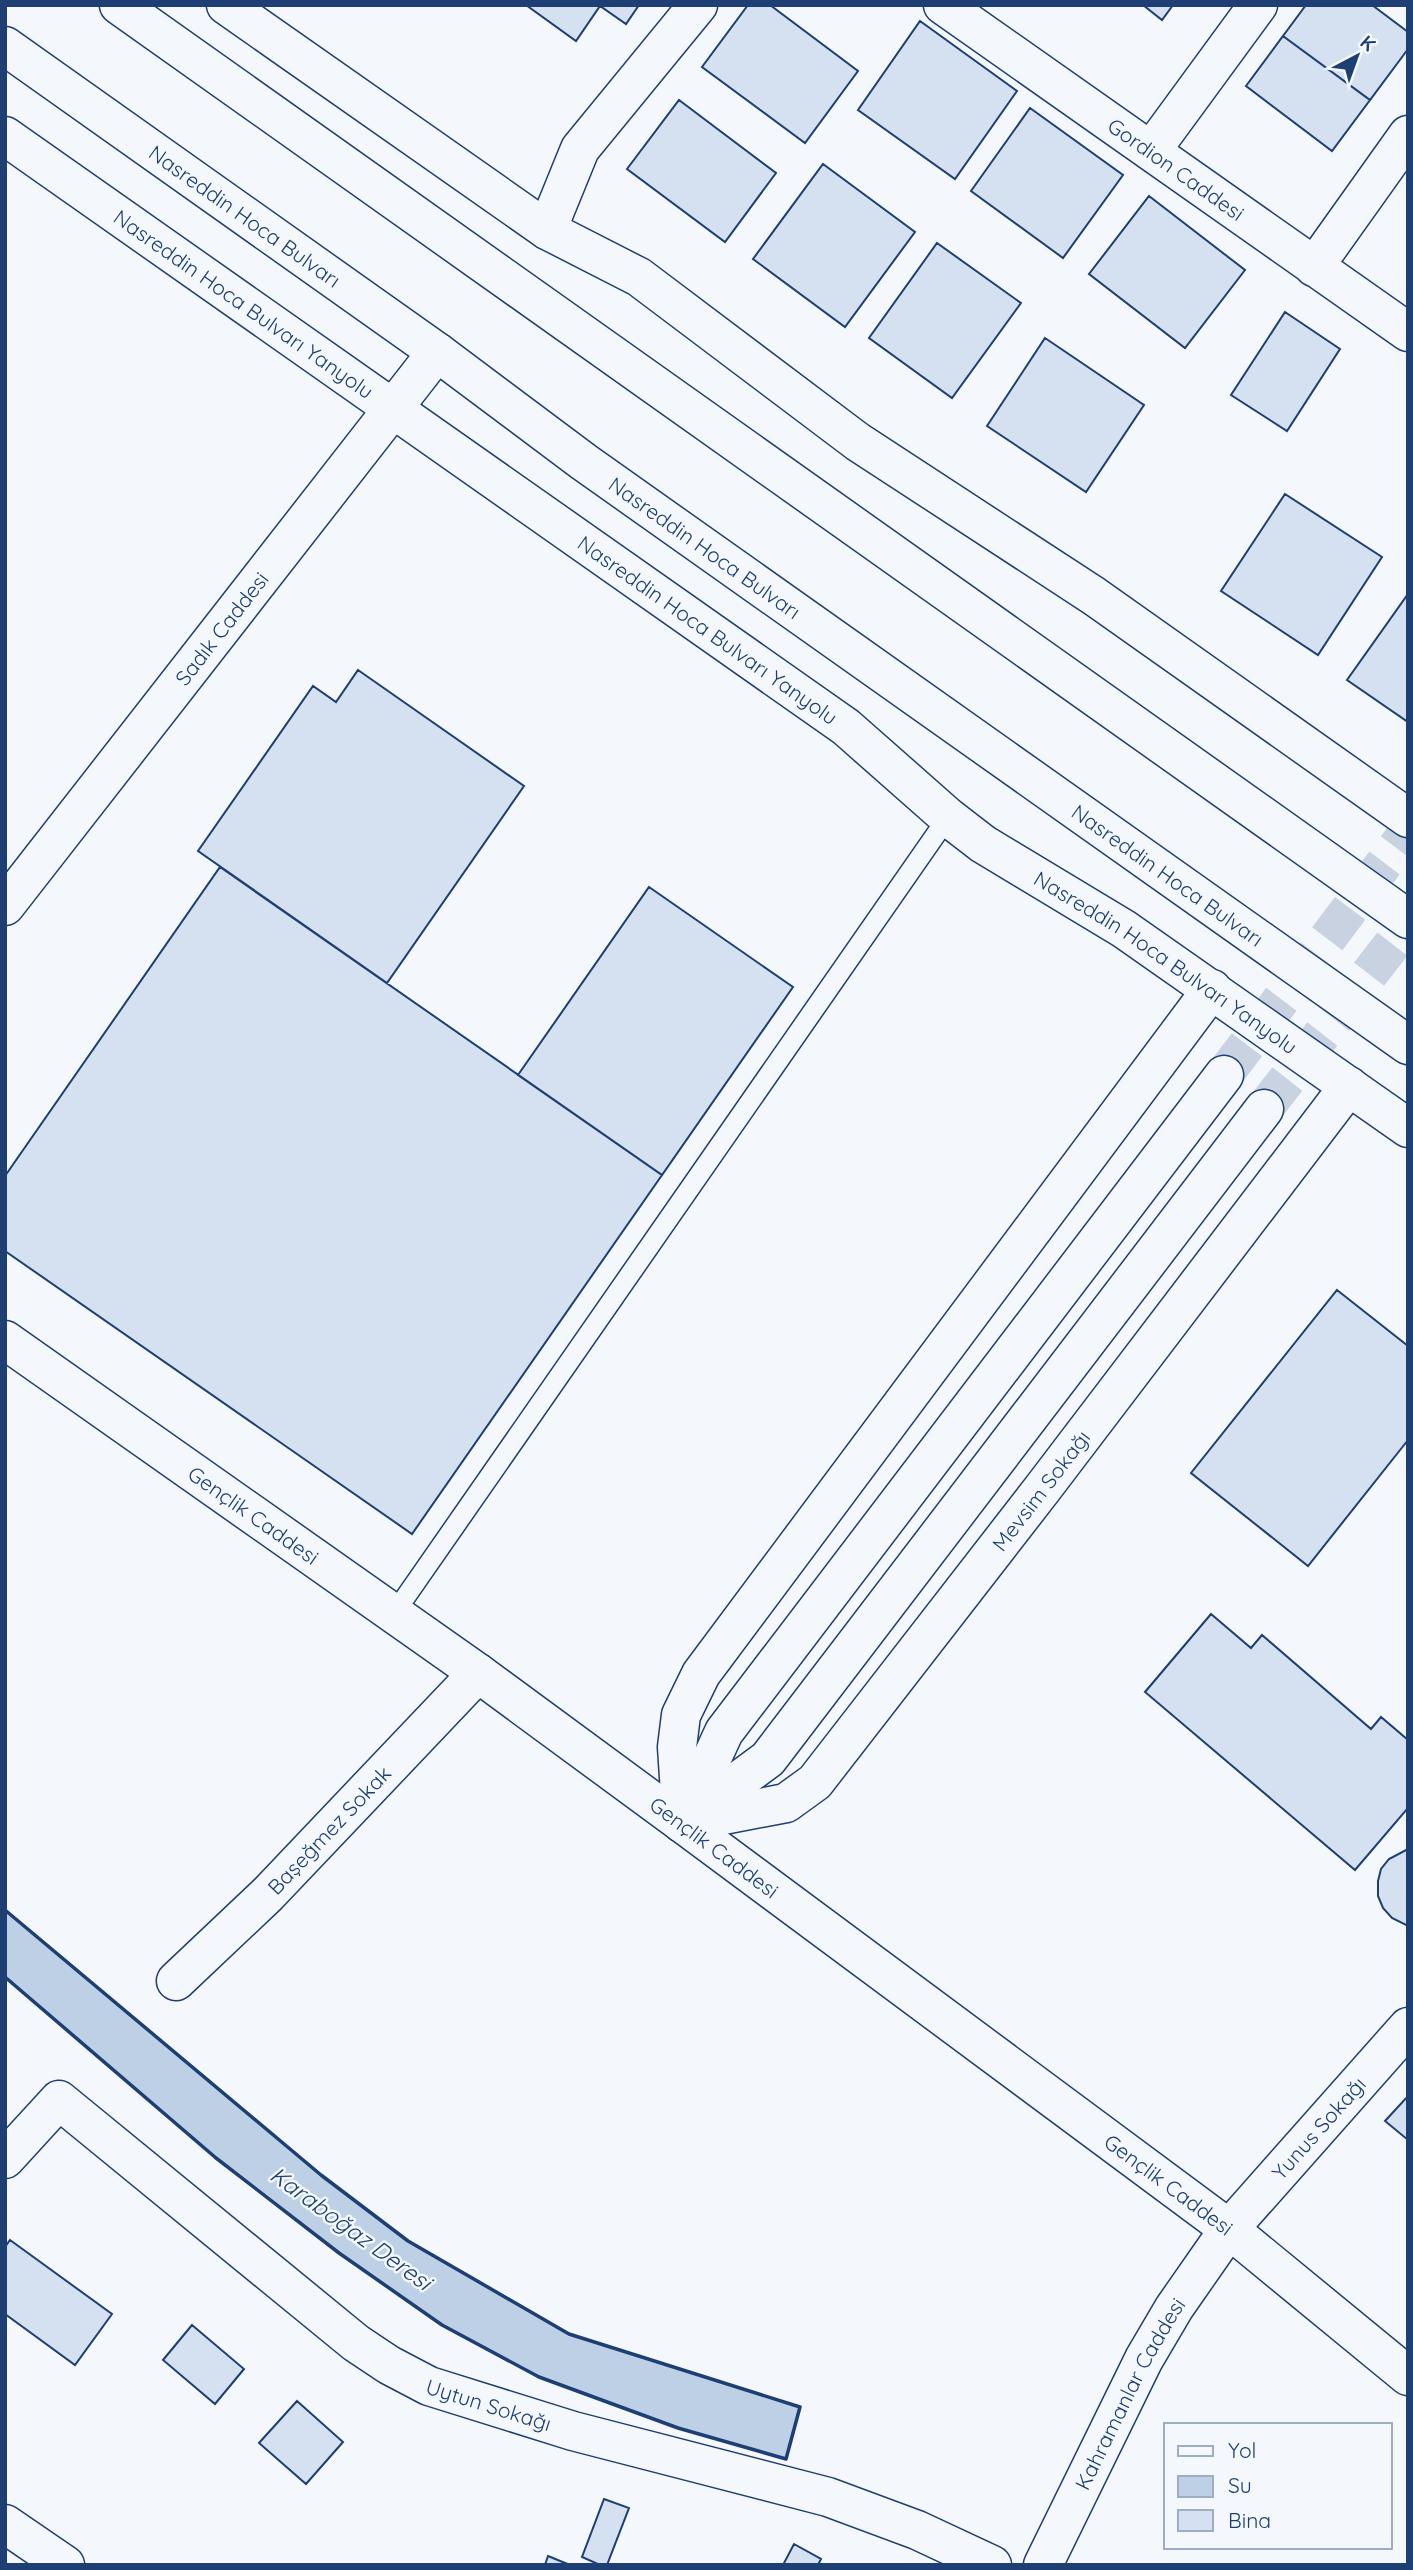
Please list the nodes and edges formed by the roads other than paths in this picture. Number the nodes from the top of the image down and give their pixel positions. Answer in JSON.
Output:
{"nodes":[{"id":1,"x":119,"y":5,"type":"edge"},
{"id":2,"x":226,"y":5,"type":"edge"},
{"id":3,"x":698,"y":5,"type":"edge"},
{"id":4,"x":943,"y":5,"type":"edge"},
{"id":5,"x":1258,"y":5,"type":"edge"},
{"id":6,"x":5,"y":47,"type":"edge"},
{"id":7,"x":1408,"y":135,"type":"edge"},
{"id":8,"x":5,"y":136,"type":"edge"},
{"id":9,"x":1151,"y":151,"type":"junction"},
{"id":10,"x":547,"y":230,"type":"junction"},
{"id":11,"x":1314,"y":267,"type":"junction"},
{"id":12,"x":1408,"y":332,"type":"edge"},
{"id":13,"x":437,"y":352,"type":"junction"},
{"id":14,"x":393,"y":408,"type":"junction"},
{"id":15,"x":948,"y":817,"type":"junction"},
{"id":16,"x":1408,"y":818,"type":"edge"},
{"id":17,"x":5,"y":906,"type":"edge"},
{"id":18,"x":1408,"y":919,"type":"edge"},
{"id":19,"x":1212,"y":989,"type":"junction"},
{"id":20,"x":1408,"y":1045,"type":"edge"},
{"id":21,"x":1224,"y":1075,"type":"tunnel mouth"},
{"id":22,"x":1349,"y":1086,"type":"junction"},
{"id":23,"x":1264,"y":1109,"type":"tunnel mouth"},
{"id":24,"x":1408,"y":1128,"type":"edge"},
{"id":25,"x":5,"y":1340,"type":"edge"},
{"id":26,"x":393,"y":1615,"type":"junction"},
{"id":27,"x":478,"y":1673,"type":"junction"},
{"id":28,"x":682,"y":1823,"type":"junction"},
{"id":29,"x":176,"y":1981,"type":"dead end"},
{"id":30,"x":1408,"y":2027,"type":"edge"},
{"id":31,"x":5,"y":2159,"type":"edge"},
{"id":32,"x":1229,"y":2229,"type":"junction"},
{"id":33,"x":1408,"y":2376,"type":"edge"},
{"id":34,"x":5,"y":2524,"type":"edge"},
{"id":35,"x":65,"y":2565,"type":"edge"},
{"id":36,"x":992,"y":2565,"type":"edge"},
{"id":37,"x":1043,"y":2565,"type":"edge"}],
"edges":[{"from":1,"to":18,"type":"main road"},
{"from":2,"to":10,"type":"main road"},
{"from":3,"to":10,"type":"main road"},
{"from":4,"to":9,"type":"main road","name":"Gordion Caddesi"},
{"from":5,"to":9,"type":"main road"},
{"from":6,"to":13,"type":"main road","name":"Nasreddin Hoca Bulvarı"},
{"from":7,"to":11,"type":"main road"},
{"from":8,"to":14,"type":"main road","name":"Nasreddin Hoca Bulvarı Yanyolu"},
{"from":9,"to":11,"type":"main road","name":"Gordion Caddesi"},
{"from":10,"to":16,"type":"main road"},
{"from":11,"to":12,"type":"main road","name":"Gordion Caddesi"},
{"from":13,"to":14,"type":"main road","name":"Sadık Caddesi"},
{"from":13,"to":20,"type":"main road","name":"Nasreddin Hoca Bulvarı"},
{"from":14,"to":15,"type":"main road","name":"Nasreddin Hoca Bulvarı Yanyolu"},
{"from":14,"to":17,"type":"main road","name":"Sadık Caddesi"},
{"from":15,"to":19,"type":"main road","name":"Nasreddin Hoca Bulvarı Yanyolu"},
{"from":15,"to":26,"type":"lane"},
{"from":19,"to":22,"type":"main road","name":"Nasreddin Hoca Bulvarı Yanyolu"},
{"from":19,"to":28,"type":"main road"},
{"from":21,"to":28,"type":"main road"},
{"from":22,"to":24,"type":"main road","name":"Nasreddin Hoca Bulvarı Yanyolu"},
{"from":22,"to":28,"type":"main road","name":"Mevsim Sokağı"},
{"from":23,"to":28,"type":"main road"},
{"from":25,"to":26,"type":"main road","name":"Gençlik Caddesi"},
{"from":26,"to":27,"type":"main road","name":"Gençlik Caddesi"},
{"from":27,"to":28,"type":"main road","name":"Gençlik Caddesi"},
{"from":27,"to":29,"type":"main road","name":"Başeğmez Sokak"},
{"from":28,"to":32,"type":"main road","name":"Gençlik Caddesi"},
{"from":30,"to":32,"type":"main road","name":"Yunus Sokağı"},
{"from":31,"to":36,"type":"main road","name":"Uytun Sokağı"},
{"from":32,"to":33,"type":"main road","name":"Gençlik Caddesi"},
{"from":32,"to":37,"type":"main road","name":"Kahramanlar Caddesi"},
{"from":34,"to":35,"type":"main road"}]}
